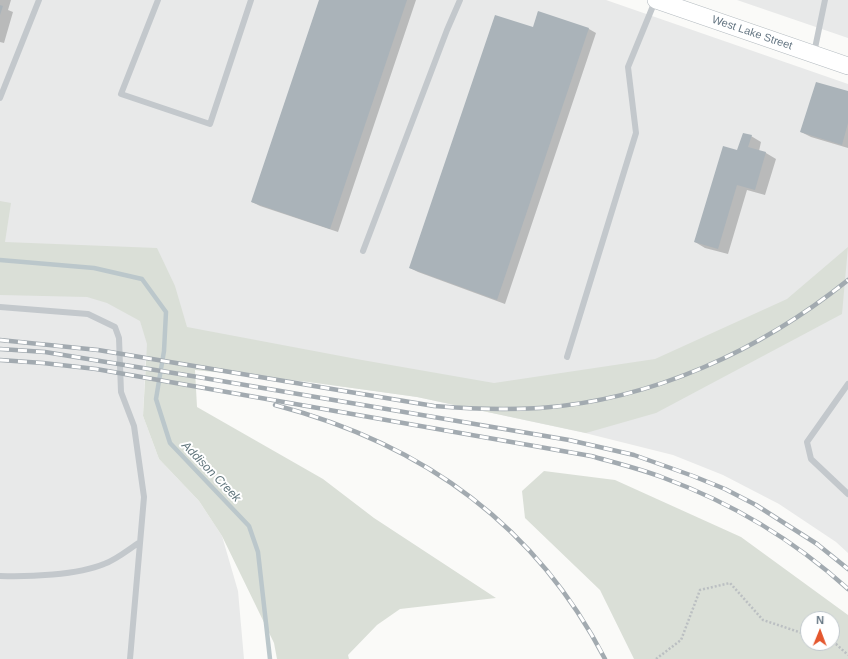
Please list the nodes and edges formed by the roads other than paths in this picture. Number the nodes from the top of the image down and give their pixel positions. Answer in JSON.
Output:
{"nodes":[{"id":1,"x":39,"y":0,"type":"edge"},
{"id":2,"x":158,"y":0,"type":"edge"},
{"id":3,"x":251,"y":0,"type":"edge"},
{"id":4,"x":460,"y":0,"type":"edge"},
{"id":5,"x":656,"y":0,"type":"edge"},
{"id":6,"x":825,"y":0,"type":"edge"},
{"id":7,"x":814,"y":54,"type":"junction"},
{"id":8,"x":848,"y":66,"type":"edge"},
{"id":9,"x":0,"y":98,"type":"edge"},
{"id":10,"x":363,"y":251,"type":"dead end"},
{"id":11,"x":0,"y":307,"type":"edge"},
{"id":12,"x":567,"y":357,"type":"dead end"},
{"id":13,"x":848,"y":384,"type":"edge"},
{"id":14,"x":848,"y":494,"type":"edge"},
{"id":15,"x":140,"y":542,"type":"junction"},
{"id":16,"x":0,"y":576,"type":"edge"},
{"id":17,"x":130,"y":659,"type":"edge"}],
"edges":[{"from":1,"to":9,"type":"lane"},
{"from":2,"to":3,"type":"lane"},
{"from":4,"to":10,"type":"lane"},
{"from":5,"to":7,"type":"main road","name":"West Lake Street"},
{"from":5,"to":12,"type":"lane"},
{"from":6,"to":7,"type":"lane"},
{"from":7,"to":8,"type":"main road","name":"West Lake Street"},
{"from":11,"to":15,"type":"lane"},
{"from":13,"to":14,"type":"lane"},
{"from":15,"to":16,"type":"lane"},
{"from":15,"to":17,"type":"lane"}]}
